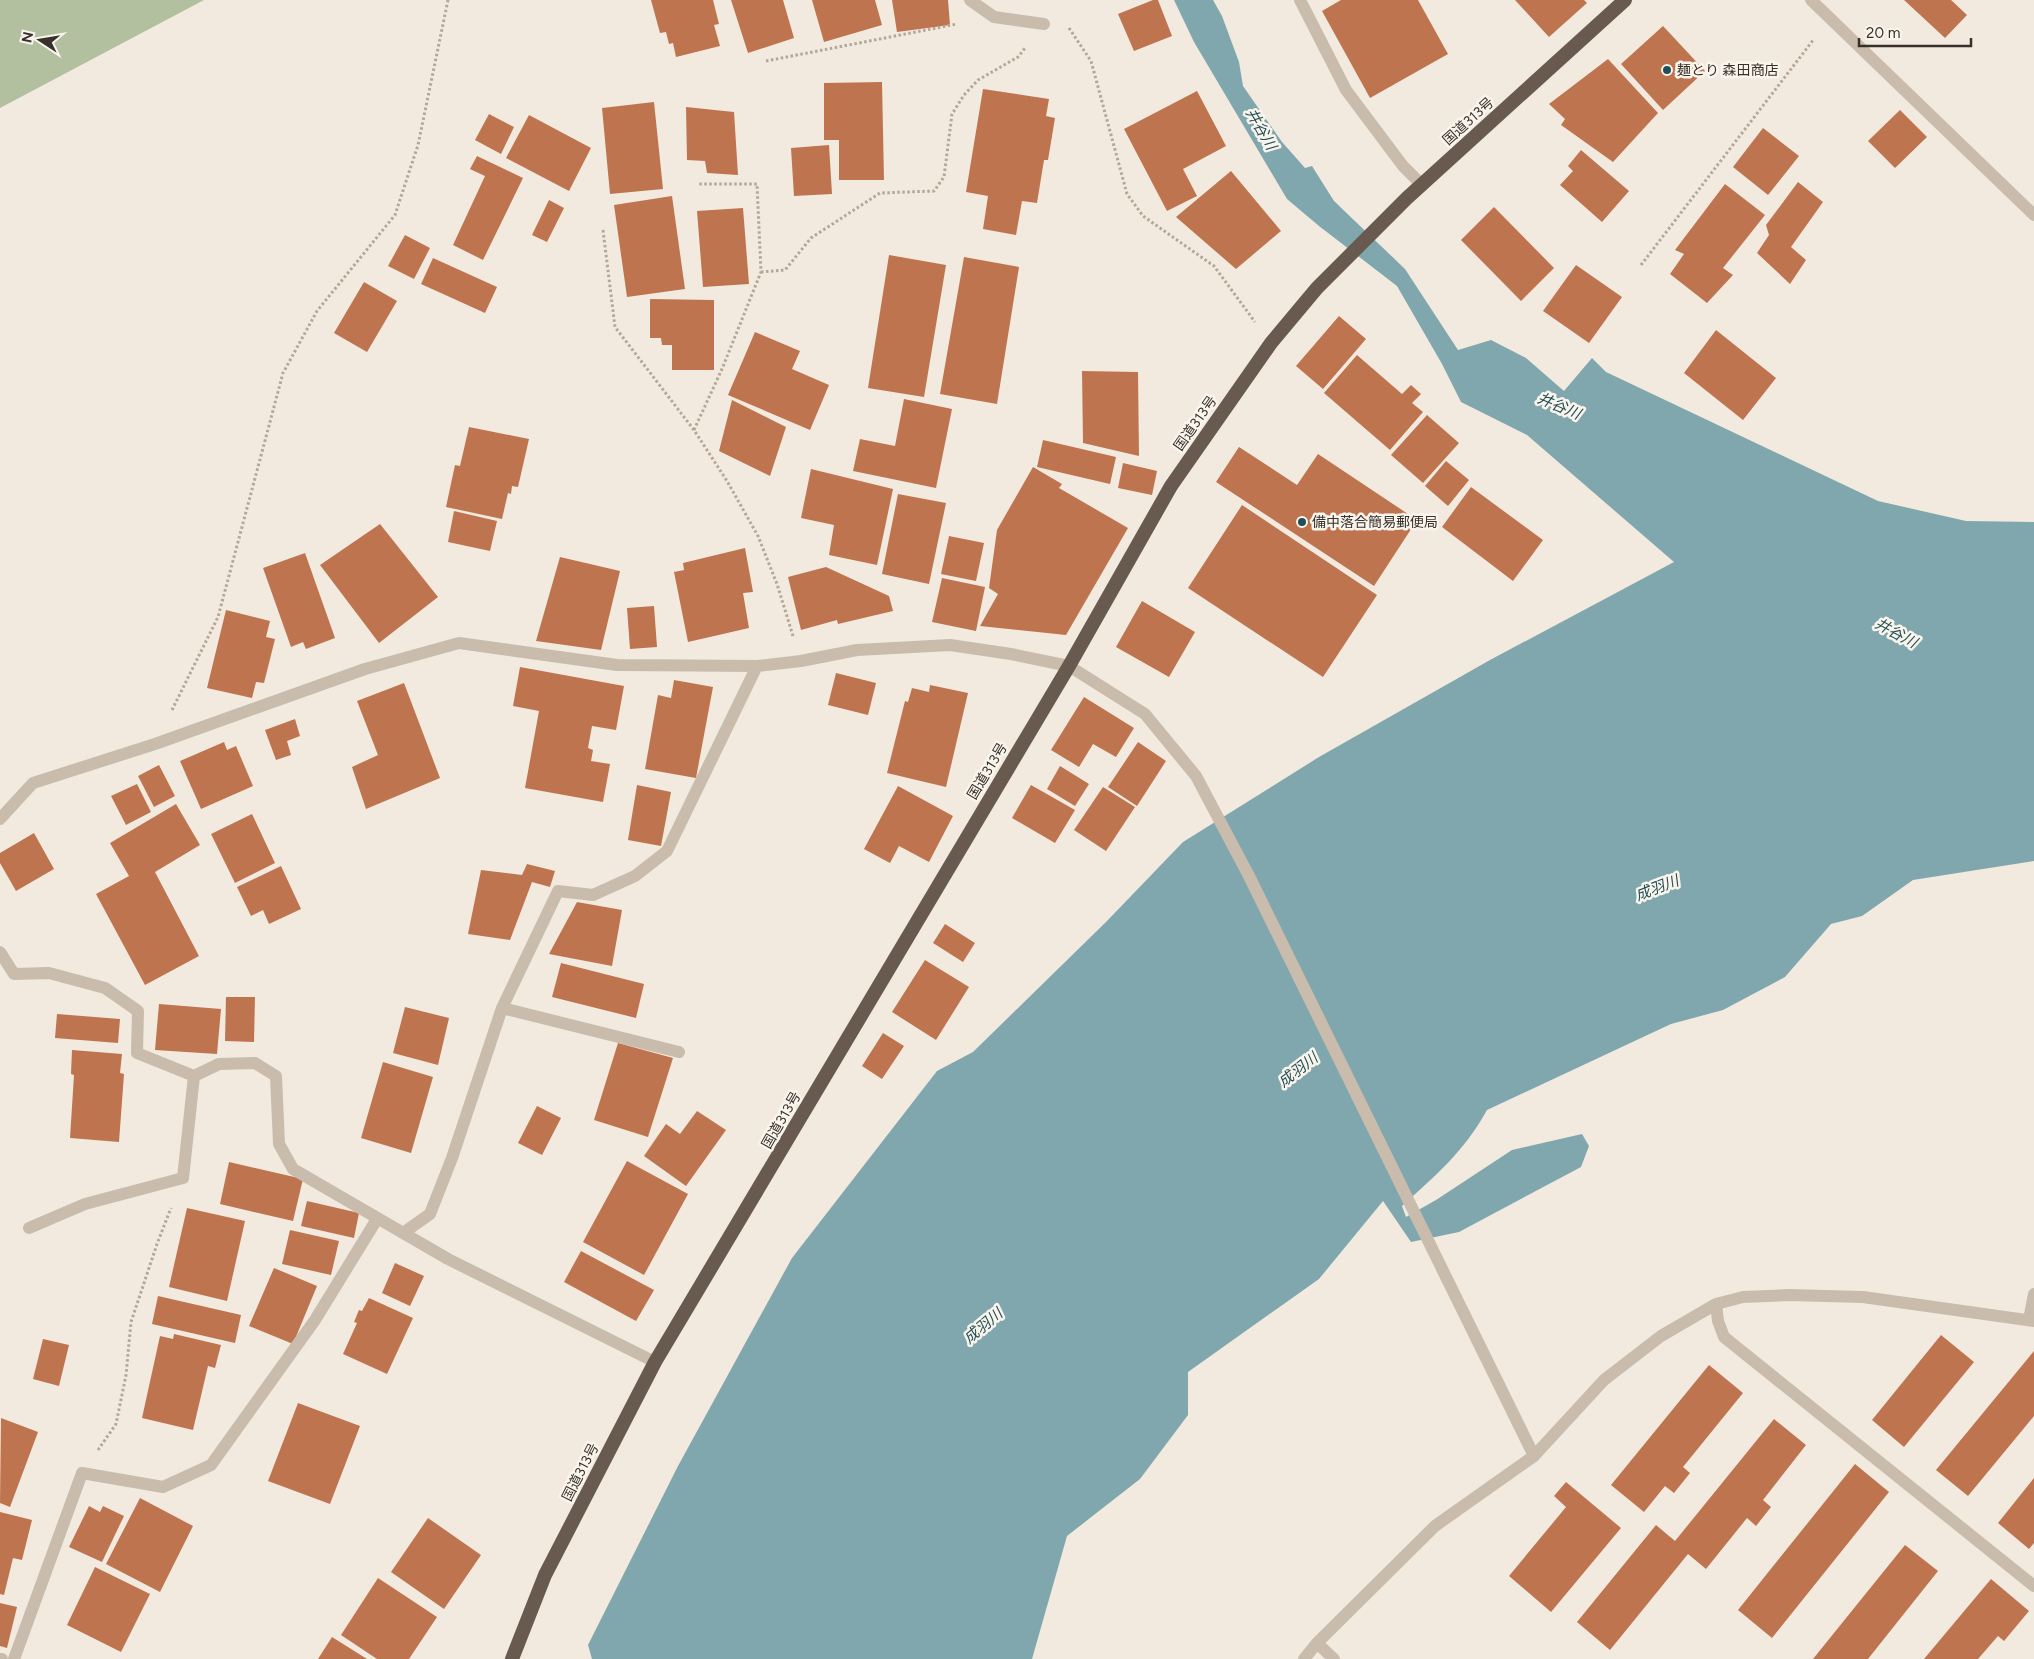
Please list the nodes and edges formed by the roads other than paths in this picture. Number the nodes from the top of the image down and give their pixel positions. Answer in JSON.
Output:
{"nodes":[{"id":1,"x":970,"y":0,"type":"edge"},
{"id":2,"x":1300,"y":0,"type":"edge"},
{"id":3,"x":1626,"y":0,"type":"edge"},
{"id":4,"x":1812,"y":0,"type":"edge"},
{"id":5,"x":1044,"y":24,"type":"road end"},
{"id":6,"x":1422,"y":185,"type":"junction"},
{"id":7,"x":2034,"y":215,"type":"edge"},
{"id":8,"x":757,"y":666,"type":"junction"},
{"id":9,"x":1069,"y":666,"type":"junction"},
{"id":10,"x":0,"y":819,"type":"edge"},
{"id":11,"x":0,"y":952,"type":"edge"},
{"id":12,"x":502,"y":1008,"type":"junction"},
{"id":13,"x":679,"y":1052,"type":"dead end"},
{"id":14,"x":194,"y":1076,"type":"junction"},
{"id":15,"x":378,"y":1219,"type":"junction"},
{"id":16,"x":29,"y":1228,"type":"dead end"},
{"id":17,"x":403,"y":1233,"type":"junction"},
{"id":18,"x":2034,"y":1295,"type":"edge"},
{"id":19,"x":1716,"y":1304,"type":"junction"},
{"id":20,"x":2032,"y":1320,"type":"edge"},
{"id":21,"x":655,"y":1362,"type":"junction"},
{"id":22,"x":1534,"y":1456,"type":"junction"},
{"id":23,"x":2034,"y":1586,"type":"edge"},
{"id":24,"x":1317,"y":1643,"type":"junction"},
{"id":25,"x":14,"y":1659,"type":"edge"},
{"id":26,"x":512,"y":1659,"type":"edge"},
{"id":27,"x":1304,"y":1659,"type":"edge"},
{"id":28,"x":1334,"y":1659,"type":"edge"}],
"edges":[{"from":1,"to":5,"type":"street"},
{"from":2,"to":6,"type":"street"},
{"from":3,"to":6,"type":"highway","name":"国道313号"},
{"from":4,"to":7,"type":"street"},
{"from":6,"to":9,"type":"highway","name":"国道313号"},
{"from":8,"to":9,"type":"street"},
{"from":8,"to":10,"type":"street"},
{"from":8,"to":12,"type":"street"},
{"from":9,"to":21,"type":"highway","name":"国道313号"},
{"from":9,"to":22,"type":"street"},
{"from":11,"to":14,"type":"street"},
{"from":12,"to":13,"type":"street"},
{"from":12,"to":17,"type":"street"},
{"from":14,"to":15,"type":"street"},
{"from":14,"to":16,"type":"street"},
{"from":15,"to":17,"type":"street"},
{"from":15,"to":25,"type":"street"},
{"from":17,"to":21,"type":"street"},
{"from":18,"to":20,"type":"street"},
{"from":19,"to":20,"type":"street"},
{"from":19,"to":22,"type":"street"},
{"from":19,"to":23,"type":"street"},
{"from":21,"to":26,"type":"highway","name":"国道313号"},
{"from":22,"to":24,"type":"street"},
{"from":24,"to":27,"type":"street"},
{"from":24,"to":28,"type":"street"}]}
